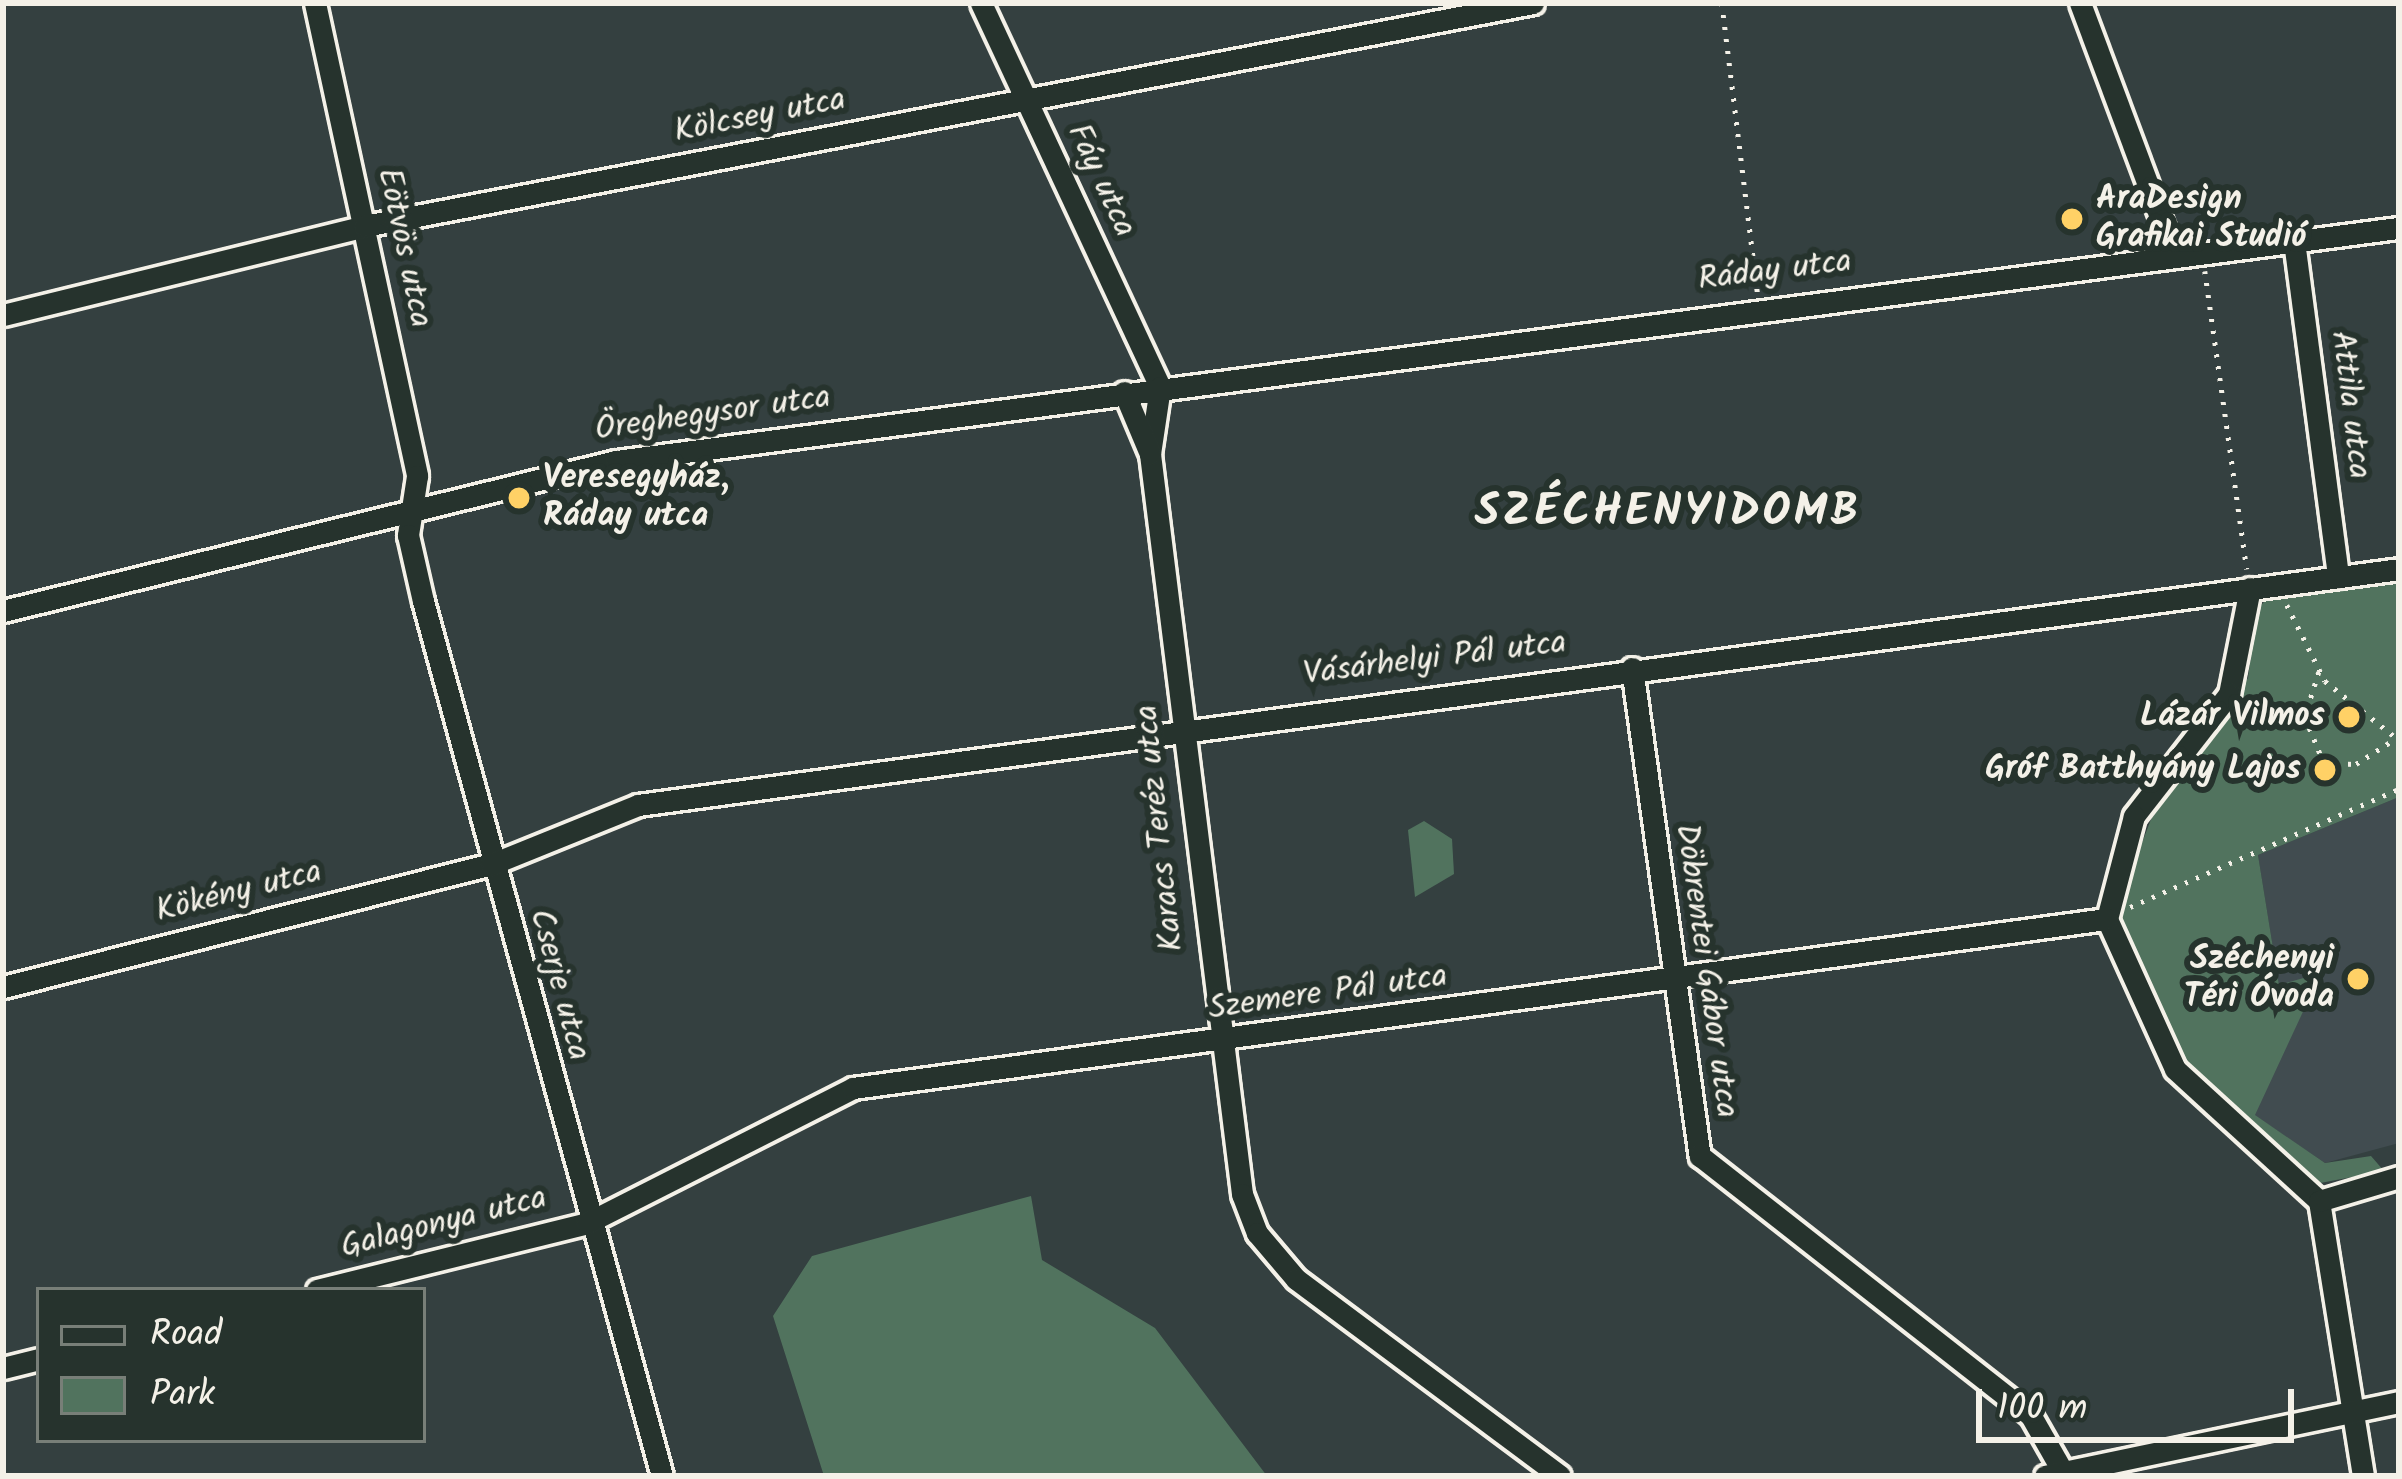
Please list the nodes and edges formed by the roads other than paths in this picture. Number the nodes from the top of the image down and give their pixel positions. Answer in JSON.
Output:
{"nodes":[{"id":1,"x":315,"y":3,"type":"edge"},
{"id":2,"x":981,"y":3,"type":"edge"},
{"id":3,"x":1534,"y":3,"type":"edge"},
{"id":4,"x":2083,"y":4,"type":"edge"},
{"id":5,"x":1026,"y":100,"type":"junction"},
{"id":6,"x":364,"y":226,"type":"junction"},
{"id":7,"x":2399,"y":228,"type":"edge"},
{"id":8,"x":2294,"y":242,"type":"junction"},
{"id":9,"x":2175,"y":257,"type":"junction"},
{"id":10,"x":3,"y":315,"type":"edge"},
{"id":11,"x":1160,"y":387,"type":"junction"},
{"id":12,"x":1124,"y":392,"type":"junction"},
{"id":13,"x":1150,"y":454,"type":"junction"},
{"id":14,"x":415,"y":507,"type":"junction"},
{"id":15,"x":2399,"y":569,"type":"edge"},
{"id":16,"x":2338,"y":577,"type":"junction"},
{"id":17,"x":2250,"y":589,"type":"junction"},
{"id":18,"x":3,"y":611,"type":"edge"},
{"id":19,"x":1632,"y":668,"type":"junction"},
{"id":20,"x":1184,"y":727,"type":"junction"},
{"id":21,"x":492,"y":864,"type":"junction"},
{"id":22,"x":2107,"y":919,"type":"junction"},
{"id":23,"x":1669,"y":980,"type":"junction"},
{"id":24,"x":3,"y":987,"type":"edge"},
{"id":25,"x":1219,"y":1044,"type":"junction"},
{"id":26,"x":2399,"y":1177,"type":"edge"},
{"id":27,"x":2319,"y":1201,"type":"junction"},
{"id":28,"x":587,"y":1223,"type":"junction"},
{"id":29,"x":329,"y":1287,"type":"edge"},
{"id":30,"x":36,"y":1360,"type":"edge"},
{"id":31,"x":3,"y":1368,"type":"edge"},
{"id":32,"x":2399,"y":1402,"type":"edge"},
{"id":33,"x":2351,"y":1409,"type":"junction"},
{"id":34,"x":2054,"y":1474,"type":"edge"},
{"id":35,"x":662,"y":1476,"type":"edge"},
{"id":36,"x":1560,"y":1476,"type":"edge"},
{"id":37,"x":2363,"y":1476,"type":"edge"}],
"edges":[{"from":1,"to":6,"type":"street","name":"Eötvös utca"},
{"from":2,"to":5,"type":"street","name":"Fáy utca"},
{"from":3,"to":5,"type":"street","name":"Kölcsey utca"},
{"from":4,"to":9,"type":"street"},
{"from":5,"to":6,"type":"street","name":"Kölcsey utca"},
{"from":5,"to":11,"type":"street","name":"Fáy utca"},
{"from":6,"to":10,"type":"street","name":"Kölcsey utca"},
{"from":6,"to":14,"type":"street","name":"Eötvös utca"},
{"from":7,"to":8,"type":"street","name":"Ráday utca"},
{"from":8,"to":9,"type":"street","name":"Ráday utca"},
{"from":8,"to":16,"type":"street","name":"Attila utca"},
{"from":9,"to":11,"type":"street","name":"Ráday utca"},
{"from":11,"to":12,"type":"street","name":"Öreghegysor utca"},
{"from":11,"to":13,"type":"street","name":"Karacs Teréz utca"},
{"from":12,"to":13,"type":"street","name":"Karacs Teréz utca"},
{"from":12,"to":14,"type":"street","name":"Öreghegysor utca"},
{"from":13,"to":20,"type":"street","name":"Karacs Teréz utca"},
{"from":14,"to":18,"type":"street","name":"Öreghegysor utca"},
{"from":14,"to":21,"type":"street","name":"Cserje utca"},
{"from":15,"to":16,"type":"street","name":"Vásárhelyi Pál utca"},
{"from":16,"to":17,"type":"street","name":"Vásárhelyi Pál utca"},
{"from":17,"to":19,"type":"street","name":"Vásárhelyi Pál utca"},
{"from":17,"to":22,"type":"street"},
{"from":19,"to":20,"type":"street","name":"Vásárhelyi Pál utca"},
{"from":19,"to":23,"type":"street","name":"Döbrentei Gábor utca"},
{"from":20,"to":21,"type":"street","name":"Vásárhelyi Pál utca"},
{"from":20,"to":25,"type":"street","name":"Karacs Teréz utca"},
{"from":21,"to":24,"type":"street","name":"Kökény utca"},
{"from":21,"to":28,"type":"street","name":"Cserje utca"},
{"from":22,"to":23,"type":"street","name":"Szemere Pál utca"},
{"from":22,"to":27,"type":"street"},
{"from":23,"to":25,"type":"street","name":"Szemere Pál utca"},
{"from":23,"to":34,"type":"street","name":"Döbrentei Gábor utca"},
{"from":25,"to":28,"type":"street","name":"Szemere Pál utca"},
{"from":25,"to":36,"type":"street","name":"Karacs Teréz utca"},
{"from":26,"to":27,"type":"street"},
{"from":27,"to":33,"type":"street"},
{"from":28,"to":29,"type":"street","name":"Galagonya utca"},
{"from":28,"to":35,"type":"street","name":"Cserje utca"},
{"from":30,"to":31,"type":"street"},
{"from":32,"to":33,"type":"street"},
{"from":33,"to":34,"type":"street"},
{"from":33,"to":37,"type":"street"}]}
